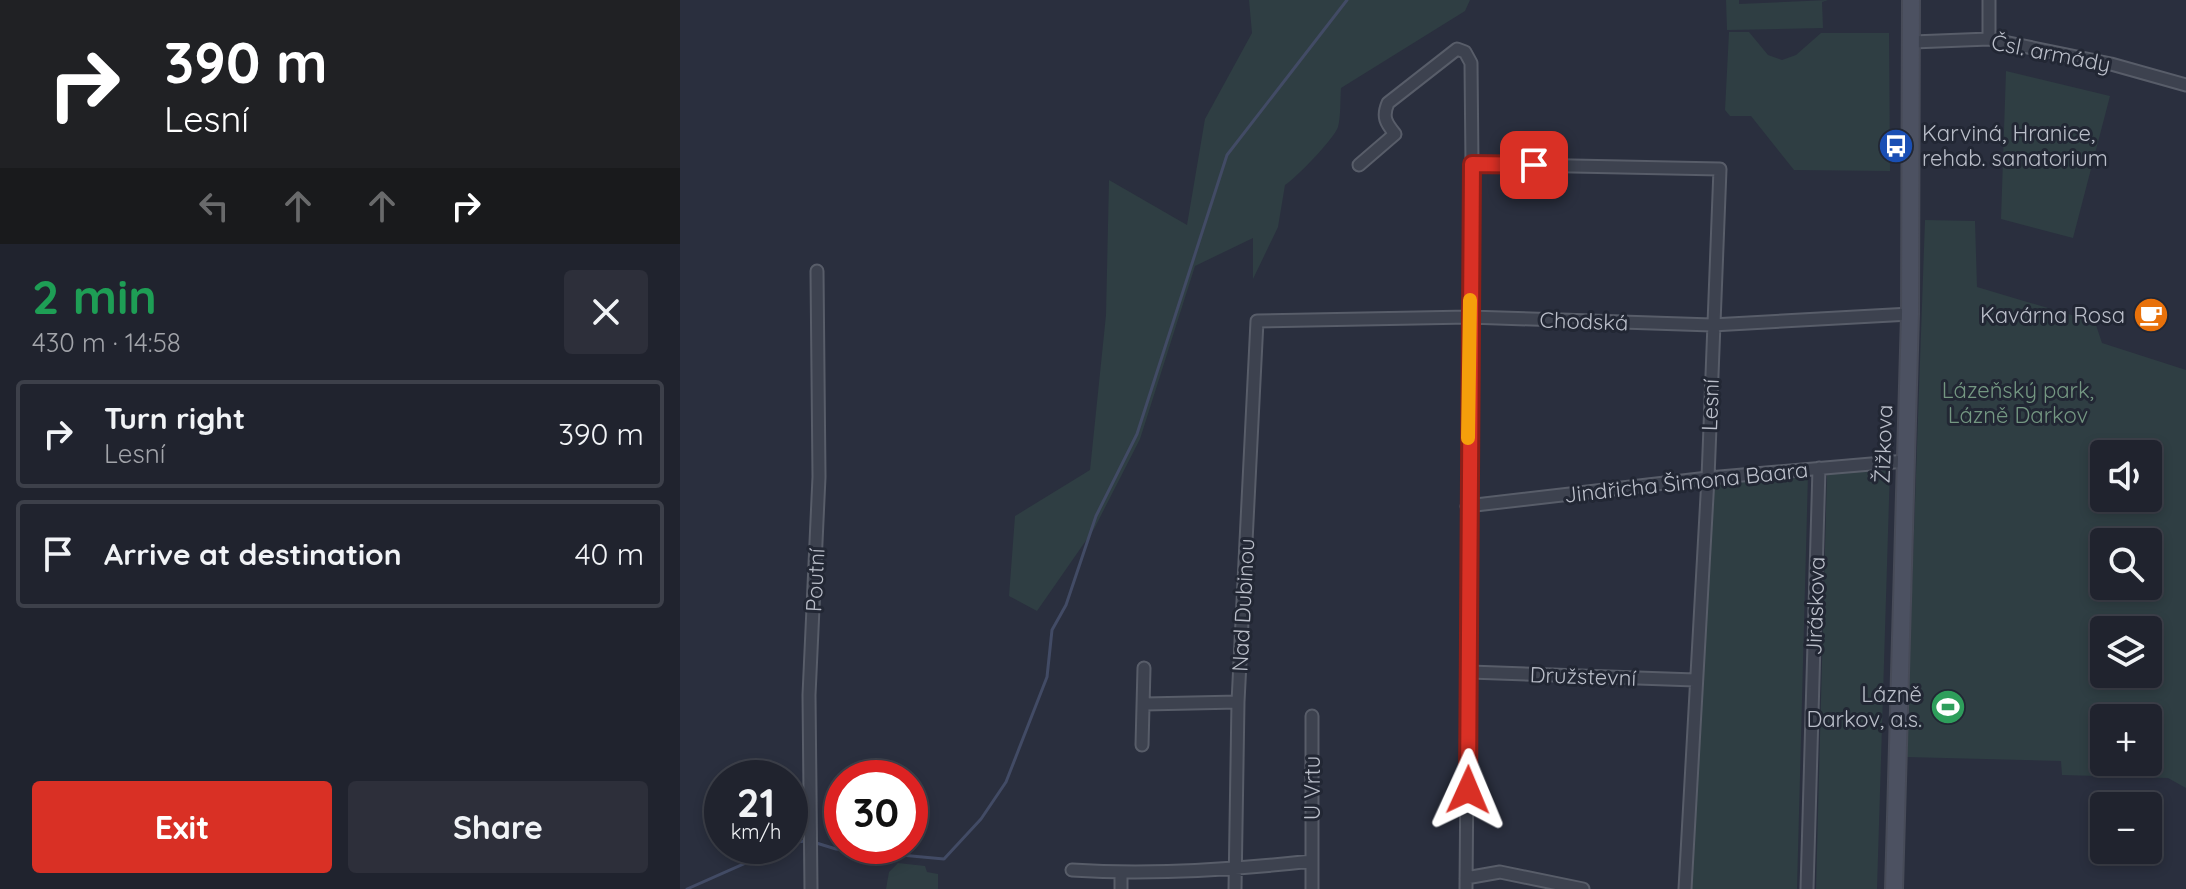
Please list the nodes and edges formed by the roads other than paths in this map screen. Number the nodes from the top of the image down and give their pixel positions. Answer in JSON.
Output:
{"nodes":[{"id":1,"x":1911,"y":0,"type":"edge"},
{"id":2,"x":1989,"y":0,"type":"edge"},
{"id":3,"x":1989,"y":39,"type":"junction"},
{"id":4,"x":1913,"y":42,"type":"junction"},
{"id":5,"x":2186,"y":85,"type":"edge"},
{"id":6,"x":1472,"y":164,"type":"junction"},
{"id":7,"x":1359,"y":165,"type":"dead end"},
{"id":8,"x":817,"y":271,"type":"dead end"},
{"id":9,"x":1910,"y":314,"type":"junction"},
{"id":10,"x":1469,"y":317,"type":"junction"},
{"id":11,"x":1257,"y":321,"type":"joint"},
{"id":12,"x":1712,"y":325,"type":"junction"},
{"id":13,"x":1906,"y":461,"type":"junction"},
{"id":14,"x":1819,"y":468,"type":"junction"},
{"id":15,"x":1708,"y":478,"type":"junction"},
{"id":16,"x":1467,"y":506,"type":"junction"},
{"id":17,"x":1144,"y":668,"type":"dead end"},
{"id":18,"x":1470,"y":672,"type":"junction"},
{"id":19,"x":1695,"y":680,"type":"junction"},
{"id":20,"x":1238,"y":702,"type":"junction"},
{"id":21,"x":1145,"y":704,"type":"junction"},
{"id":22,"x":1312,"y":716,"type":"dead end"},
{"id":23,"x":1142,"y":745,"type":"dead end"},
{"id":24,"x":1312,"y":861,"type":"junction"},
{"id":25,"x":1072,"y":870,"type":"dead end"},
{"id":26,"x":1236,"y":870,"type":"junction"},
{"id":27,"x":1121,"y":873,"type":"junction"},
{"id":28,"x":1466,"y":883,"type":"edge"},
{"id":29,"x":811,"y":889,"type":"edge"},
{"id":30,"x":1121,"y":889,"type":"edge"},
{"id":31,"x":1235,"y":889,"type":"edge"},
{"id":32,"x":1312,"y":889,"type":"edge"},
{"id":33,"x":1583,"y":889,"type":"edge"},
{"id":34,"x":1685,"y":889,"type":"edge"},
{"id":35,"x":1807,"y":889,"type":"edge"},
{"id":36,"x":1894,"y":889,"type":"edge"}],
"edges":[{"from":1,"to":4,"type":"street","name":"Žižkova"},
{"from":2,"to":3,"type":"street"},
{"from":3,"to":4,"type":"street","name":"Čsl. armády"},
{"from":3,"to":5,"type":"street","name":"Čsl. armády"},
{"from":4,"to":9,"type":"street","name":"Žižkova"},
{"from":6,"to":7,"type":"street"},
{"from":6,"to":10,"type":"street"},
{"from":6,"to":12,"type":"street","name":"Lesní"},
{"from":8,"to":29,"type":"street","name":"Poutní"},
{"from":9,"to":12,"type":"street","name":"Chodská"},
{"from":9,"to":13,"type":"street","name":"Žižkova"},
{"from":10,"to":11,"type":"street","name":"Chodská"},
{"from":10,"to":12,"type":"street","name":"Chodská"},
{"from":10,"to":16,"type":"street"},
{"from":11,"to":20,"type":"street","name":"Nad Dubinou"},
{"from":12,"to":15,"type":"street","name":"Lesní"},
{"from":13,"to":14,"type":"street","name":"Jindřicha Šimona Baara"},
{"from":13,"to":36,"type":"street","name":"Žižkova"},
{"from":14,"to":15,"type":"street","name":"Jindřicha Šimona Baara"},
{"from":14,"to":35,"type":"street","name":"Jiráskova"},
{"from":15,"to":16,"type":"street","name":"Jindřicha Šimona Baara"},
{"from":15,"to":19,"type":"street","name":"Lesní"},
{"from":16,"to":18,"type":"street"},
{"from":17,"to":21,"type":"street"},
{"from":18,"to":19,"type":"street","name":"Družstevní"},
{"from":18,"to":28,"type":"street"},
{"from":19,"to":34,"type":"street","name":"Lesní"},
{"from":20,"to":21,"type":"street"},
{"from":20,"to":26,"type":"street","name":"Nad Dubinou"},
{"from":21,"to":23,"type":"street"},
{"from":22,"to":24,"type":"street","name":"U Vrtu"},
{"from":24,"to":26,"type":"street"},
{"from":24,"to":32,"type":"street","name":"U Vrtu"},
{"from":25,"to":27,"type":"street"},
{"from":26,"to":27,"type":"street"},
{"from":26,"to":31,"type":"street","name":"Nad Dubinou"},
{"from":27,"to":30,"type":"street"},
{"from":28,"to":33,"type":"street"}]}
